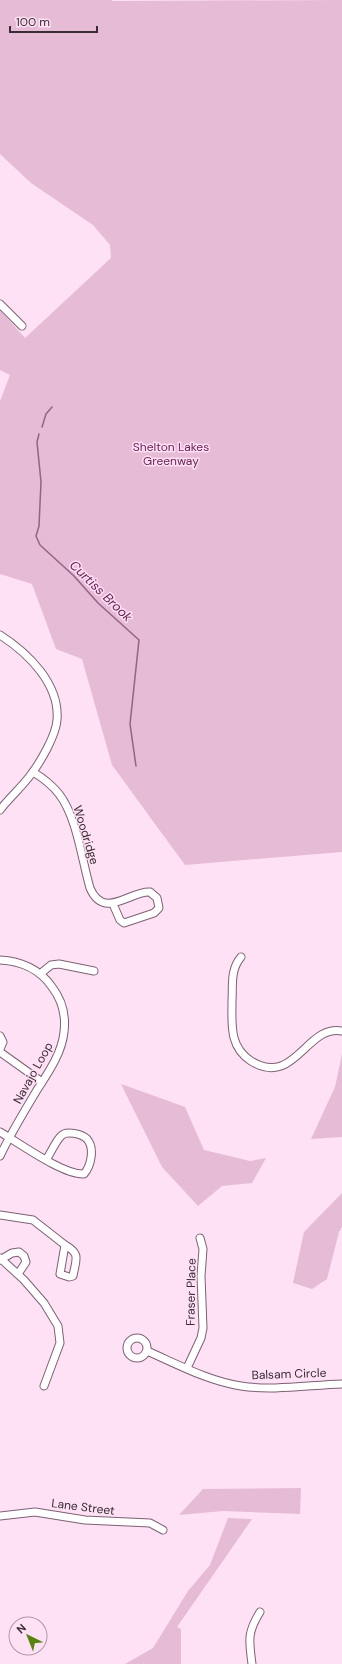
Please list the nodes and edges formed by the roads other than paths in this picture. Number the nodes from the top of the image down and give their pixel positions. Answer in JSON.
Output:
{"nodes":[{"id":1,"x":0,"y":304,"type":"edge"},
{"id":2,"x":22,"y":326,"type":"dead end"},
{"id":3,"x":0,"y":635,"type":"edge"},
{"id":4,"x":33,"y":772,"type":"junction"},
{"id":5,"x":0,"y":810,"type":"edge"},
{"id":6,"x":113,"y":904,"type":"junction"},
{"id":7,"x":241,"y":957,"type":"dead end"},
{"id":8,"x":0,"y":960,"type":"edge"},
{"id":9,"x":94,"y":971,"type":"dead end"},
{"id":10,"x":40,"y":974,"type":"junction"},
{"id":11,"x":342,"y":1032,"type":"edge"},
{"id":12,"x":0,"y":1036,"type":"edge"},
{"id":13,"x":0,"y":1050,"type":"edge"},
{"id":14,"x":42,"y":1082,"type":"junction"},
{"id":15,"x":0,"y":1132,"type":"edge"},
{"id":16,"x":9,"y":1137,"type":"junction"},
{"id":17,"x":0,"y":1156,"type":"edge"},
{"id":18,"x":46,"y":1160,"type":"junction"},
{"id":19,"x":0,"y":1215,"type":"edge"},
{"id":20,"x":200,"y":1238,"type":"dead end"},
{"id":21,"x":65,"y":1245,"type":"dead end"},
{"id":22,"x":0,"y":1260,"type":"edge"},
{"id":23,"x":18,"y":1274,"type":"junction"},
{"id":24,"x":147,"y":1351,"type":"dead end"},
{"id":25,"x":187,"y":1368,"type":"junction"},
{"id":26,"x":342,"y":1384,"type":"edge"},
{"id":27,"x":44,"y":1386,"type":"dead end"},
{"id":28,"x":0,"y":1516,"type":"edge"},
{"id":29,"x":163,"y":1530,"type":"dead end"},
{"id":30,"x":260,"y":1612,"type":"dead end"},
{"id":31,"x":252,"y":1664,"type":"edge"}],
"edges":[{"from":1,"to":2,"type":"street"},
{"from":3,"to":4,"type":"street"},
{"from":4,"to":5,"type":"street"},
{"from":4,"to":6,"type":"street","name":"Woodridge"},
{"from":6,"to":6,"type":"street"},
{"from":7,"to":11,"type":"street"},
{"from":8,"to":10,"type":"street","name":"Navajo Loop"},
{"from":9,"to":10,"type":"street"},
{"from":10,"to":14,"type":"street","name":"Navajo Loop"},
{"from":12,"to":13,"type":"street"},
{"from":13,"to":14,"type":"street"},
{"from":14,"to":16,"type":"street","name":"Navajo Loop"},
{"from":15,"to":16,"type":"street"},
{"from":16,"to":17,"type":"street","name":"Navajo Loop"},
{"from":16,"to":18,"type":"street"},
{"from":18,"to":18,"type":"street"},
{"from":19,"to":21,"type":"street"},
{"from":20,"to":25,"type":"street","name":"Fraser Place"},
{"from":22,"to":23,"type":"street"},
{"from":22,"to":23,"type":"street"},
{"from":23,"to":27,"type":"street"},
{"from":24,"to":25,"type":"street","name":"Balsam Circle"},
{"from":25,"to":26,"type":"street","name":"Balsam Circle"},
{"from":28,"to":29,"type":"street","name":"Lane Street"},
{"from":30,"to":31,"type":"street"}]}
